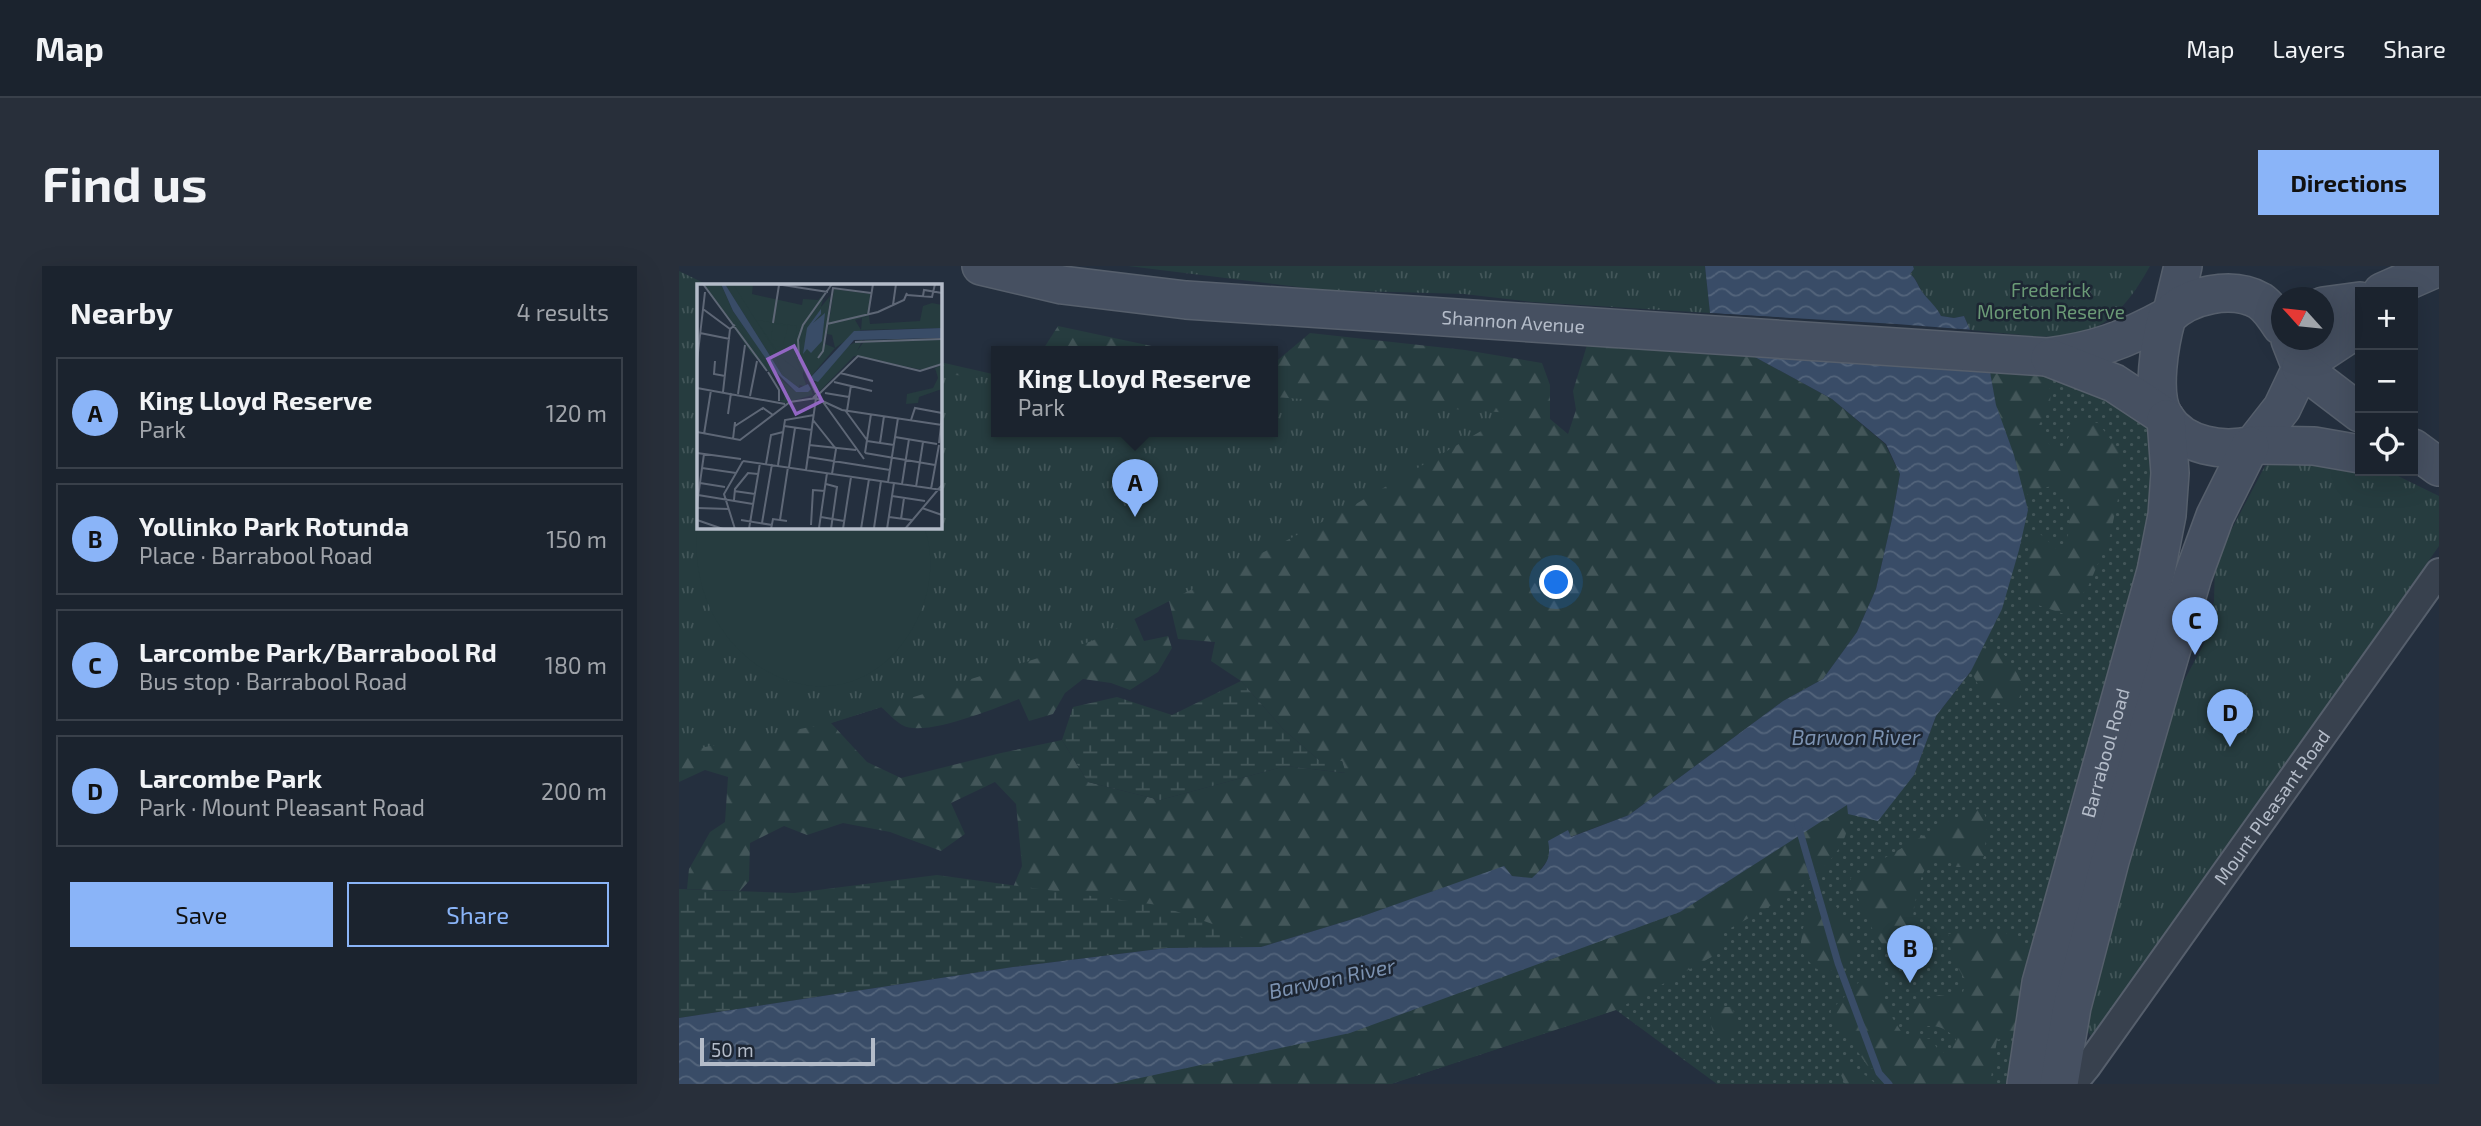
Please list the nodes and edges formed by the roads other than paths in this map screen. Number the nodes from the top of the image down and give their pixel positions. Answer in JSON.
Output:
{"nodes":[{"id":1,"x":981,"y":266,"type":"edge"},
{"id":2,"x":2183,"y":266,"type":"edge"},
{"id":3,"x":2245,"y":266,"type":"edge"},
{"id":4,"x":2425,"y":276,"type":"edge"},
{"id":5,"x":2395,"y":287,"type":"edge"},
{"id":6,"x":2355,"y":303,"type":"edge"},
{"id":7,"x":2334,"y":306,"type":"edge"},
{"id":8,"x":2271,"y":308,"type":"edge"},
{"id":9,"x":2170,"y":315,"type":"junction"},
{"id":10,"x":2355,"y":329,"type":"edge"},
{"id":11,"x":2046,"y":357,"type":"junction"},
{"id":12,"x":2297,"y":358,"type":"edge"},
{"id":13,"x":2355,"y":409,"type":"edge"},
{"id":14,"x":2165,"y":417,"type":"junction"},
{"id":15,"x":2252,"y":446,"type":"junction"},
{"id":16,"x":2418,"y":452,"type":"edge"},
{"id":17,"x":2355,"y":453,"type":"edge"},
{"id":18,"x":2439,"y":467,"type":"edge"},
{"id":19,"x":2418,"y":468,"type":"edge"},
{"id":20,"x":2439,"y":473,"type":"edge"},
{"id":21,"x":2439,"y":572,"type":"edge"},
{"id":22,"x":2069,"y":1021,"type":"junction"},
{"id":23,"x":2105,"y":1041,"type":"junction"},
{"id":24,"x":2026,"y":1084,"type":"edge"},
{"id":25,"x":2059,"y":1084,"type":"edge"},
{"id":26,"x":2073,"y":1084,"type":"edge"}],
"edges":[{"from":1,"to":11,"type":"main road","name":"Shannon Avenue"},
{"from":2,"to":9,"type":"main road"},
{"from":3,"to":8,"type":"main road"},
{"from":4,"to":5,"type":"main road"},
{"from":6,"to":7,"type":"main road"},
{"from":8,"to":9,"type":"main road","name":"Shannon Avenue"},
{"from":9,"to":11,"type":"main road","name":"Shannon Avenue"},
{"from":9,"to":14,"type":"main road","name":"Barrabool Road"},
{"from":10,"to":12,"type":"main road"},
{"from":11,"to":14,"type":"main road","name":"Shannon Avenue"},
{"from":12,"to":13,"type":"main road"},
{"from":12,"to":15,"type":"main road","name":"Barrabool Road"},
{"from":14,"to":15,"type":"main road","name":"Shannon Avenue"},
{"from":14,"to":24,"type":"main road","name":"Barrabool Road"},
{"from":15,"to":17,"type":"main road","name":"Shannon Avenue"},
{"from":15,"to":22,"type":"main road","name":"Barrabool Road"},
{"from":16,"to":18,"type":"main road"},
{"from":19,"to":20,"type":"main road"},
{"from":21,"to":23,"type":"street","name":"Mount Pleasant Road"},
{"from":22,"to":23,"type":"street"},
{"from":22,"to":25,"type":"main road","name":"Barrabool Road"},
{"from":23,"to":26,"type":"street","name":"Mount Pleasant Road"}]}
